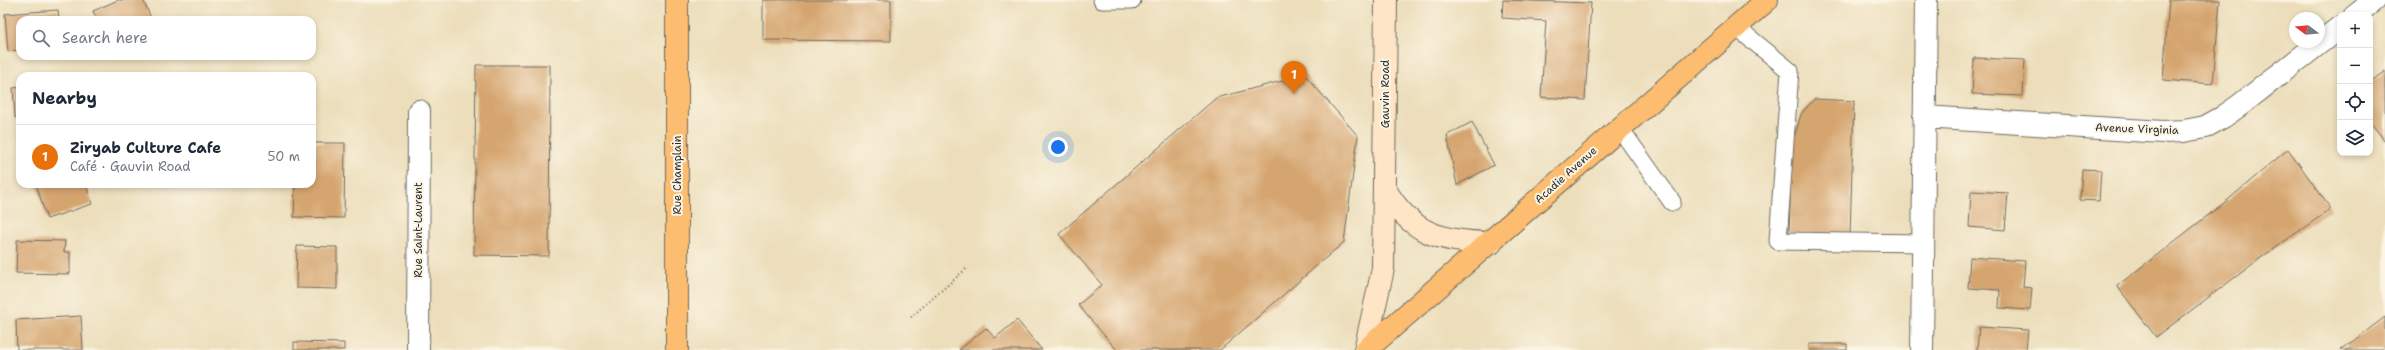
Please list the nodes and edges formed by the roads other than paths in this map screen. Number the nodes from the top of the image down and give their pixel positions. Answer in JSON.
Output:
{"nodes":[{"id":1,"x":677,"y":0,"type":"edge"},
{"id":2,"x":1102,"y":0,"type":"edge"},
{"id":3,"x":1132,"y":0,"type":"edge"},
{"id":4,"x":1386,"y":0,"type":"edge"},
{"id":5,"x":1766,"y":0,"type":"edge"},
{"id":6,"x":1923,"y":3,"type":"edge"},
{"id":7,"x":1736,"y":27,"type":"junction"},
{"id":8,"x":2337,"y":29,"type":"edge"},
{"id":9,"x":419,"y":111,"type":"dead end"},
{"id":10,"x":1924,"y":117,"type":"junction"},
{"id":11,"x":1619,"y":127,"type":"junction"},
{"id":12,"x":1385,"y":189,"type":"junction"},
{"id":13,"x":1672,"y":202,"type":"dead end"},
{"id":14,"x":1491,"y":243,"type":"junction"},
{"id":15,"x":1923,"y":244,"type":"junction"},
{"id":16,"x":418,"y":350,"type":"edge"},
{"id":17,"x":677,"y":350,"type":"edge"},
{"id":18,"x":1365,"y":350,"type":"edge"},
{"id":19,"x":1922,"y":350,"type":"edge"}],
"edges":[{"from":1,"to":17,"type":"main road","name":"Rue Champlain"},
{"from":2,"to":3,"type":"lane"},
{"from":4,"to":12,"type":"street","name":"Gauvin Road"},
{"from":5,"to":7,"type":"main road","name":"Acadie Avenue"},
{"from":6,"to":10,"type":"street"},
{"from":7,"to":11,"type":"main road","name":"Acadie Avenue"},
{"from":7,"to":15,"type":"lane"},
{"from":8,"to":10,"type":"street","name":"Avenue Virginia"},
{"from":9,"to":16,"type":"street","name":"Rue Saint-Laurent"},
{"from":10,"to":15,"type":"street"},
{"from":11,"to":13,"type":"lane"},
{"from":11,"to":14,"type":"main road","name":"Acadie Avenue"},
{"from":12,"to":14,"type":"street"},
{"from":12,"to":18,"type":"street","name":"Gauvin Road"},
{"from":14,"to":18,"type":"main road","name":"Acadie Avenue"},
{"from":15,"to":19,"type":"street"}]}
